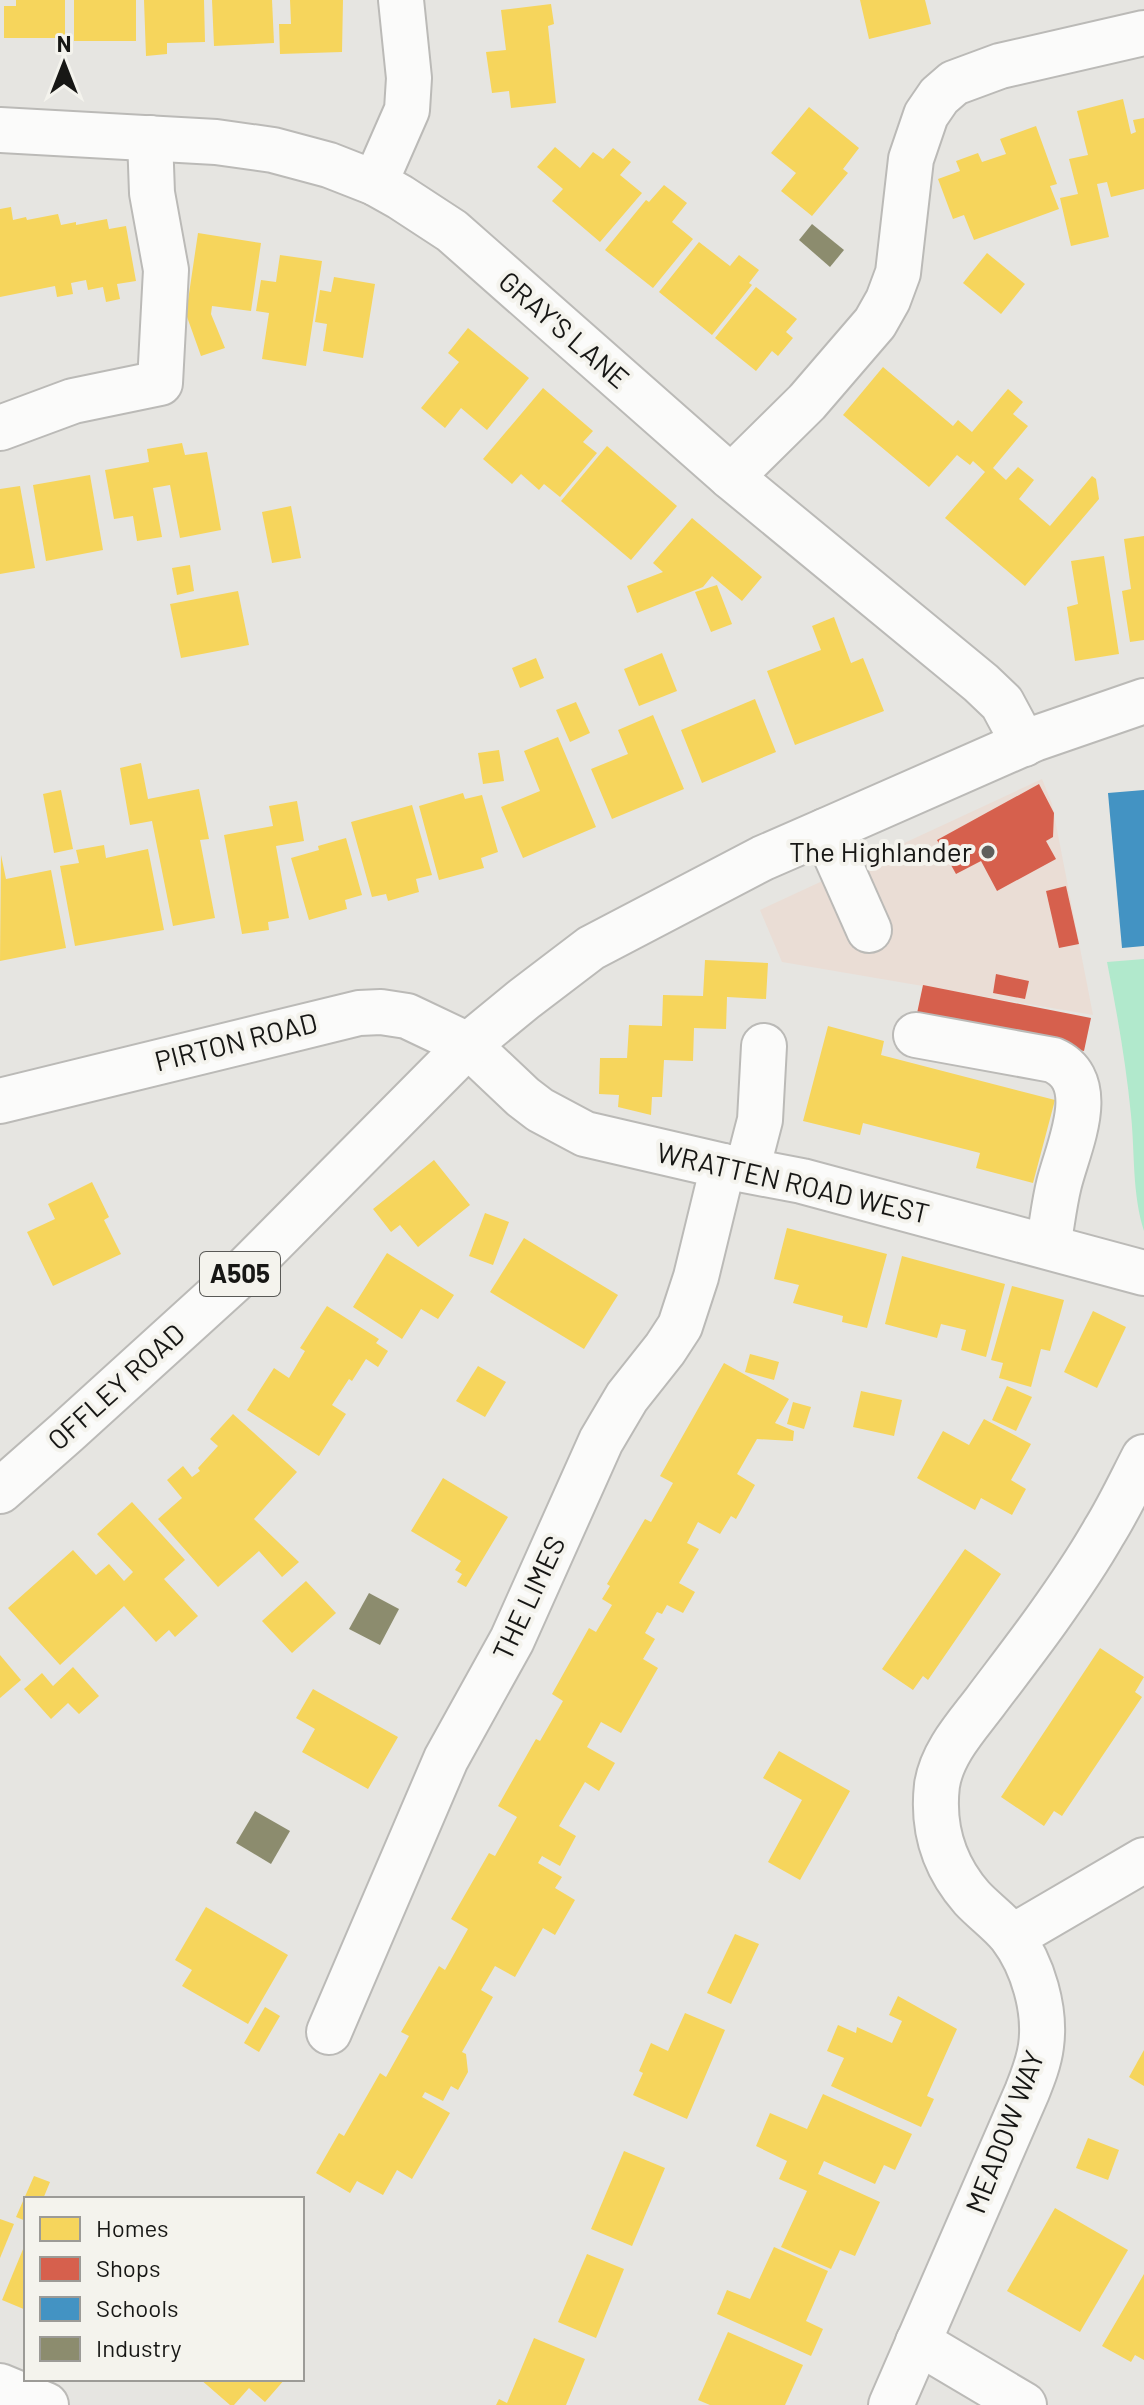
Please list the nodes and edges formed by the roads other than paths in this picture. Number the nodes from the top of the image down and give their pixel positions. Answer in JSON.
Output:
{"nodes":[{"id":1,"x":401,"y":0,"type":"edge"},
{"id":2,"x":1144,"y":33,"type":"edge"},
{"id":3,"x":0,"y":130,"type":"edge"},
{"id":4,"x":150,"y":138,"type":"junction"},
{"id":5,"x":375,"y":183,"type":"junction"},
{"id":6,"x":0,"y":428,"type":"edge"},
{"id":7,"x":731,"y":477,"type":"junction"},
{"id":8,"x":1144,"y":701,"type":"edge"},
{"id":9,"x":1024,"y":744,"type":"junction"},
{"id":10,"x":825,"y":831,"type":"junction"},
{"id":11,"x":869,"y":930,"type":"dead end"},
{"id":12,"x":916,"y":1035,"type":"dead end"},
{"id":13,"x":468,"y":1045,"type":"junction"},
{"id":14,"x":764,"y":1046,"type":"dead end"},
{"id":15,"x":0,"y":1101,"type":"edge"},
{"id":16,"x":735,"y":1168,"type":"junction"},
{"id":17,"x":1048,"y":1246,"type":"junction"},
{"id":18,"x":1144,"y":1273,"type":"edge"},
{"id":19,"x":1144,"y":1457,"type":"edge"},
{"id":20,"x":0,"y":1491,"type":"edge"},
{"id":21,"x":1144,"y":1860,"type":"edge"},
{"id":22,"x":1012,"y":1937,"type":"junction"},
{"id":23,"x":329,"y":2032,"type":"dead end"},
{"id":24,"x":918,"y":2342,"type":"junction"},
{"id":25,"x":0,"y":2386,"type":"edge"},
{"id":26,"x":46,"y":2405,"type":"edge"},
{"id":27,"x":891,"y":2405,"type":"edge"},
{"id":28,"x":1024,"y":2405,"type":"edge"}],
"edges":[{"from":1,"to":5,"type":"street"},
{"from":2,"to":7,"type":"street"},
{"from":3,"to":4,"type":"street","name":"GRAY'S LANE"},
{"from":4,"to":5,"type":"street","name":"GRAY'S LANE"},
{"from":4,"to":6,"type":"street"},
{"from":5,"to":7,"type":"street","name":"GRAY'S LANE"},
{"from":7,"to":9,"type":"street","name":"GRAY'S LANE"},
{"from":8,"to":9,"type":"street","number":"A505"},
{"from":9,"to":10,"type":"street","number":"A505"},
{"from":10,"to":11,"type":"street"},
{"from":10,"to":13,"type":"street","number":"A505"},
{"from":12,"to":17,"type":"street"},
{"from":13,"to":15,"type":"street","name":"PIRTON ROAD"},
{"from":13,"to":16,"type":"street","name":"WRATTEN ROAD WEST"},
{"from":13,"to":20,"type":"street","name":"OFFLEY ROAD","number":"A505"},
{"from":14,"to":16,"type":"street","name":"THE LIMES"},
{"from":16,"to":17,"type":"street","name":"WRATTEN ROAD WEST"},
{"from":16,"to":23,"type":"street","name":"THE LIMES"},
{"from":17,"to":18,"type":"street","name":"WRATTEN ROAD WEST"},
{"from":19,"to":22,"type":"street","name":"MEADOW WAY"},
{"from":21,"to":22,"type":"street"},
{"from":22,"to":24,"type":"street","name":"MEADOW WAY"},
{"from":24,"to":27,"type":"street","name":"MEADOW WAY"},
{"from":24,"to":28,"type":"street"},
{"from":25,"to":26,"type":"street"}]}
